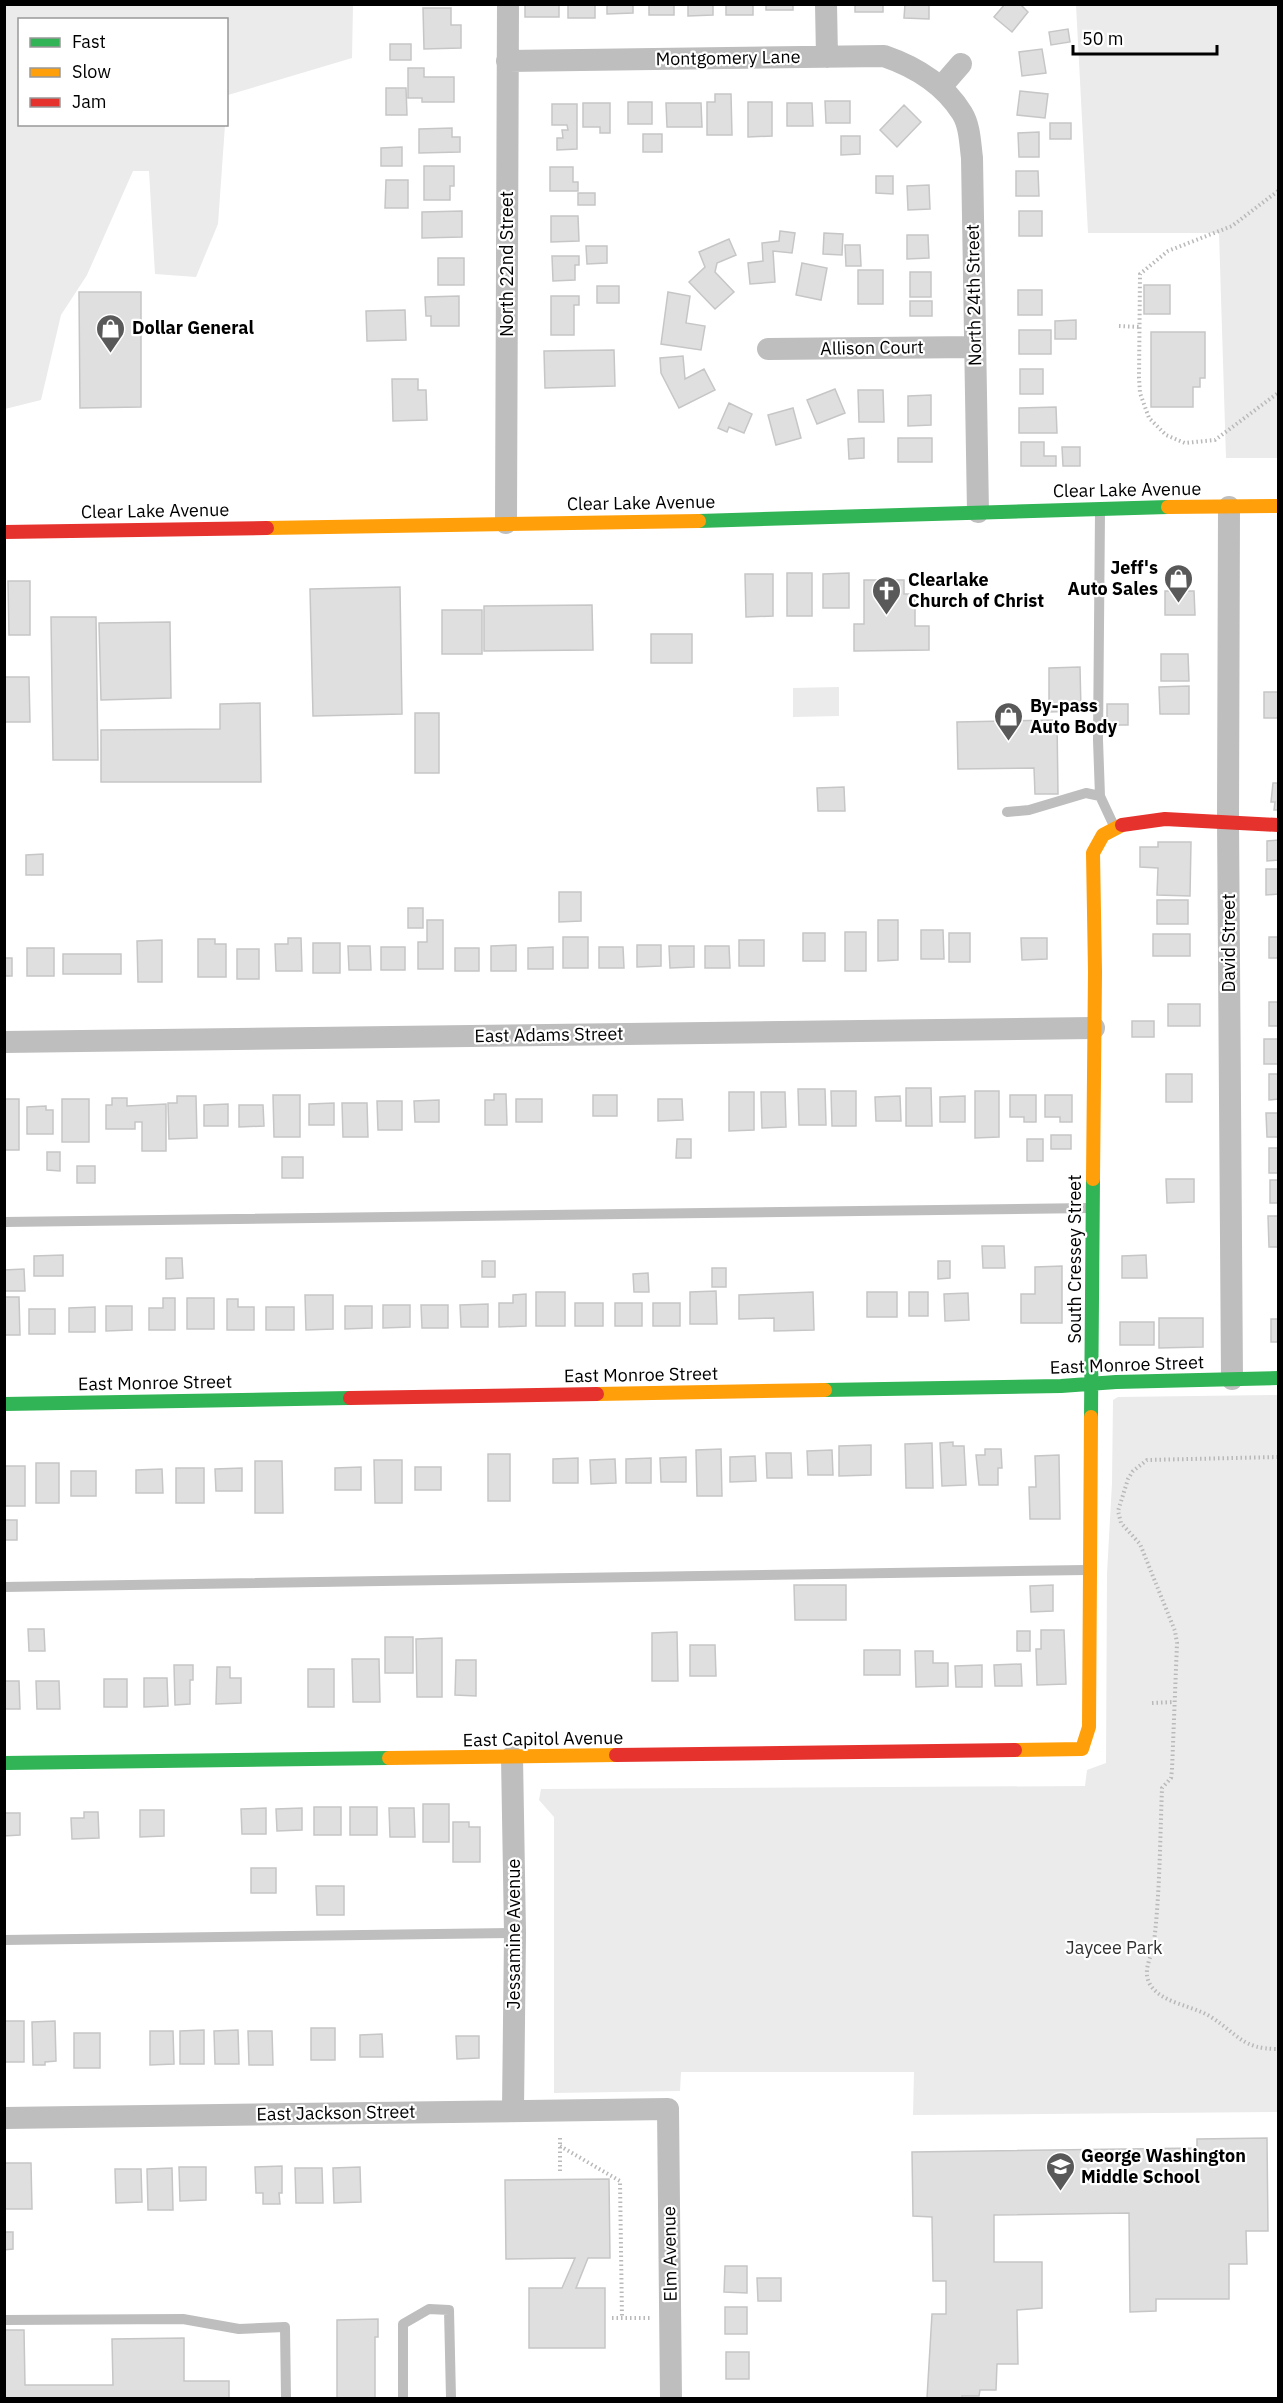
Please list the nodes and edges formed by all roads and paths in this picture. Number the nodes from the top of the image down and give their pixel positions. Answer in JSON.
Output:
{"nodes":[{"id":1,"x":508,"y":4,"type":"edge"},
{"id":2,"x":826,"y":4,"type":"edge"},
{"id":3,"x":826,"y":57,"type":"junction"},
{"id":4,"x":507,"y":61,"type":"junction"},
{"id":5,"x":961,"y":64,"type":"dead end"},
{"id":6,"x":941,"y":87,"type":"junction"},
{"id":7,"x":1278,"y":191,"type":"edge"},
{"id":8,"x":1119,"y":326,"type":"dead end"},
{"id":9,"x":1141,"y":327,"type":"junction"},
{"id":10,"x":975,"y":347,"type":"junction"},
{"id":11,"x":768,"y":349,"type":"dead end"},
{"id":12,"x":1278,"y":393,"type":"edge"},
{"id":13,"x":1278,"y":506,"type":"edge"},
{"id":14,"x":1229,"y":507,"type":"junction"},
{"id":15,"x":1100,"y":508,"type":"junction"},
{"id":16,"x":978,"y":512,"type":"junction"},
{"id":17,"x":506,"y":523,"type":"junction"},
{"id":18,"x":4,"y":532,"type":"edge"},
{"id":19,"x":1100,"y":796,"type":"junction"},
{"id":20,"x":1007,"y":812,"type":"dead end"},
{"id":21,"x":1228,"y":820,"type":"junction"},
{"id":22,"x":1278,"y":825,"type":"edge"},
{"id":23,"x":1115,"y":828,"type":"junction"},
{"id":24,"x":1094,"y":1028,"type":"junction"},
{"id":25,"x":4,"y":1042,"type":"edge"},
{"id":26,"x":1093,"y":1208,"type":"junction"},
{"id":27,"x":4,"y":1222,"type":"edge"},
{"id":28,"x":1278,"y":1378,"type":"edge"},
{"id":29,"x":1232,"y":1379,"type":"junction"},
{"id":30,"x":1093,"y":1383,"type":"junction"},
{"id":31,"x":4,"y":1404,"type":"edge"},
{"id":32,"x":1278,"y":1457,"type":"edge"},
{"id":33,"x":1090,"y":1570,"type":"junction"},
{"id":34,"x":4,"y":1587,"type":"edge"},
{"id":35,"x":1174,"y":1702,"type":"junction"},
{"id":36,"x":1152,"y":1703,"type":"dead end"},
{"id":37,"x":1082,"y":1749,"type":"joint"},
{"id":38,"x":512,"y":1758,"type":"junction"},
{"id":39,"x":4,"y":1762,"type":"edge"},
{"id":40,"x":515,"y":1932,"type":"junction"},
{"id":41,"x":4,"y":1940,"type":"edge"},
{"id":42,"x":1278,"y":2049,"type":"edge"},
{"id":43,"x":668,"y":2109,"type":"joint"},
{"id":44,"x":513,"y":2110,"type":"junction"},
{"id":45,"x":4,"y":2118,"type":"edge"},
{"id":46,"x":560,"y":2138,"type":"dead end"},
{"id":47,"x":560,"y":2146,"type":"junction"},
{"id":48,"x":560,"y":2174,"type":"dead end"},
{"id":49,"x":612,"y":2318,"type":"dead end"},
{"id":50,"x":622,"y":2318,"type":"junction"},
{"id":51,"x":657,"y":2318,"type":"dead end"},
{"id":52,"x":4,"y":2320,"type":"edge"},
{"id":53,"x":286,"y":2398,"type":"edge"},
{"id":54,"x":403,"y":2398,"type":"edge"},
{"id":55,"x":451,"y":2398,"type":"edge"},
{"id":56,"x":671,"y":2398,"type":"edge"}],
"edges":[{"from":1,"to":4,"type":"street","name":"North 22nd Street"},
{"from":2,"to":3,"type":"street"},
{"from":3,"to":4,"type":"street","name":"Montgomery Lane"},
{"from":3,"to":6,"type":"street","name":"Montgomery Lane"},
{"from":4,"to":17,"type":"street","name":"North 22nd Street"},
{"from":5,"to":6,"type":"street"},
{"from":6,"to":10,"type":"street","name":"North 24th Street"},
{"from":7,"to":9,"type":"path"},
{"from":8,"to":9,"type":"path"},
{"from":9,"to":12,"type":"path"},
{"from":10,"to":11,"type":"street","name":"Allison Court"},
{"from":10,"to":16,"type":"street","name":"North 24th Street"},
{"from":13,"to":14,"type":"street","name":"Clear Lake Avenue"},
{"from":14,"to":15,"type":"street","name":"Clear Lake Avenue"},
{"from":14,"to":21,"type":"street","name":"David Street"},
{"from":15,"to":16,"type":"street","name":"Clear Lake Avenue"},
{"from":15,"to":19,"type":"lane"},
{"from":16,"to":17,"type":"street","name":"Clear Lake Avenue"},
{"from":17,"to":18,"type":"street","name":"Clear Lake Avenue"},
{"from":19,"to":20,"type":"lane"},
{"from":19,"to":23,"type":"lane"},
{"from":21,"to":22,"type":"street"},
{"from":21,"to":23,"type":"street"},
{"from":21,"to":29,"type":"street","name":"David Street"},
{"from":23,"to":24,"type":"street","name":"South Cressey Street"},
{"from":24,"to":25,"type":"street","name":"East Adams Street"},
{"from":24,"to":26,"type":"street","name":"South Cressey Street"},
{"from":26,"to":27,"type":"lane"},
{"from":26,"to":30,"type":"street","name":"South Cressey Street"},
{"from":28,"to":29,"type":"street","name":"East Monroe Street"},
{"from":29,"to":30,"type":"street","name":"East Monroe Street"},
{"from":30,"to":31,"type":"street","name":"East Monroe Street"},
{"from":30,"to":33,"type":"street","name":"South Cressey Street"},
{"from":32,"to":35,"type":"path"},
{"from":33,"to":34,"type":"lane"},
{"from":33,"to":37,"type":"street","name":"South Cressey Street"},
{"from":35,"to":36,"type":"path"},
{"from":35,"to":42,"type":"path"},
{"from":37,"to":38,"type":"street","name":"East Capitol Avenue"},
{"from":38,"to":39,"type":"street","name":"East Capitol Avenue"},
{"from":38,"to":40,"type":"street","name":"Jessamine Avenue"},
{"from":40,"to":41,"type":"lane"},
{"from":40,"to":44,"type":"street","name":"Jessamine Avenue"},
{"from":43,"to":44,"type":"street","name":"East Jackson Street"},
{"from":43,"to":56,"type":"street","name":"Elm Avenue"},
{"from":44,"to":45,"type":"street","name":"East Jackson Street"},
{"from":46,"to":47,"type":"path"},
{"from":47,"to":48,"type":"path"},
{"from":47,"to":50,"type":"path"},
{"from":49,"to":50,"type":"path"},
{"from":50,"to":51,"type":"path"},
{"from":52,"to":53,"type":"lane"},
{"from":54,"to":55,"type":"lane"}]}
